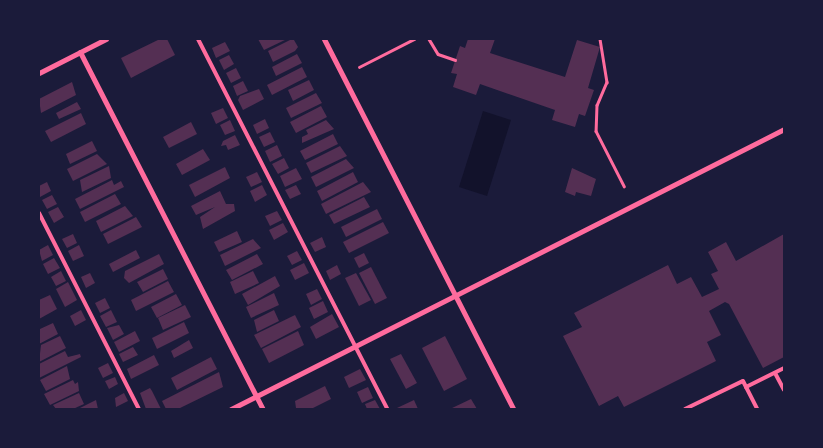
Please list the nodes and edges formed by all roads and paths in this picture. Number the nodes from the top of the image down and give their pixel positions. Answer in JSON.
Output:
{"nodes":[{"id":1,"x":106,"y":39,"type":"edge"},
{"id":2,"x":198,"y":39,"type":"edge"},
{"id":3,"x":324,"y":39,"type":"edge"},
{"id":4,"x":414,"y":39,"type":"edge"},
{"id":5,"x":429,"y":39,"type":"edge"},
{"id":6,"x":600,"y":39,"type":"edge"},
{"id":7,"x":80,"y":52,"type":"junction"},
{"id":8,"x":455,"y":60,"type":"dead end"},
{"id":9,"x":359,"y":67,"type":"dead end"},
{"id":10,"x":39,"y":73,"type":"edge"},
{"id":11,"x":784,"y":129,"type":"edge"},
{"id":12,"x":624,"y":186,"type":"dead end"},
{"id":13,"x":39,"y":213,"type":"edge"},
{"id":14,"x":455,"y":296,"type":"junction"},
{"id":15,"x":355,"y":346,"type":"junction"},
{"id":16,"x":784,"y":368,"type":"edge"},
{"id":17,"x":775,"y":373,"type":"junction"},
{"id":18,"x":746,"y":387,"type":"junction"},
{"id":19,"x":784,"y":390,"type":"edge"},
{"id":20,"x":256,"y":396,"type":"junction"},
{"id":21,"x":139,"y":409,"type":"edge"},
{"id":22,"x":231,"y":409,"type":"edge"},
{"id":23,"x":263,"y":409,"type":"edge"},
{"id":24,"x":387,"y":409,"type":"edge"},
{"id":25,"x":513,"y":409,"type":"edge"},
{"id":26,"x":685,"y":409,"type":"edge"},
{"id":27,"x":757,"y":409,"type":"edge"}],
"edges":[{"from":1,"to":7,"type":"street"},
{"from":2,"to":15,"type":"lane"},
{"from":3,"to":14,"type":"street"},
{"from":4,"to":9,"type":"path"},
{"from":5,"to":8,"type":"path"},
{"from":6,"to":12,"type":"path"},
{"from":7,"to":10,"type":"street"},
{"from":7,"to":20,"type":"street"},
{"from":11,"to":14,"type":"street"},
{"from":13,"to":21,"type":"lane"},
{"from":14,"to":15,"type":"street"},
{"from":14,"to":25,"type":"street"},
{"from":15,"to":20,"type":"street"},
{"from":15,"to":24,"type":"lane"},
{"from":16,"to":17,"type":"lane"},
{"from":17,"to":18,"type":"lane"},
{"from":17,"to":19,"type":"lane"},
{"from":18,"to":26,"type":"lane"},
{"from":18,"to":27,"type":"lane"},
{"from":20,"to":22,"type":"street"},
{"from":20,"to":23,"type":"street"}]}
